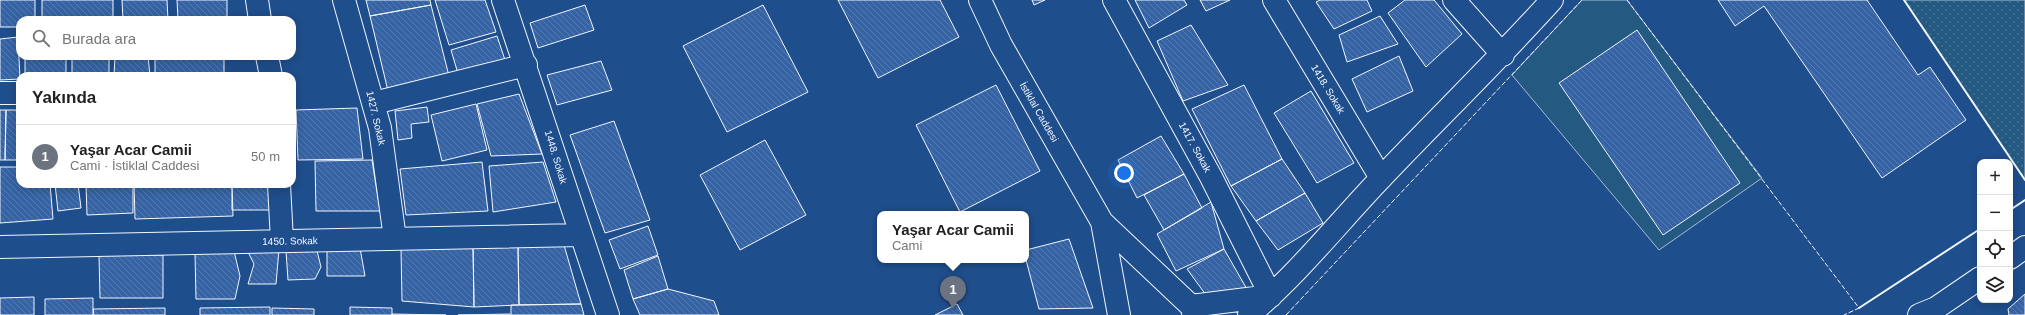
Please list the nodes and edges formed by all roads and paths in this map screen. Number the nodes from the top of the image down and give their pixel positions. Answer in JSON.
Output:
{"nodes":[{"id":1,"x":256,"y":0,"type":"edge"},
{"id":2,"x":344,"y":0,"type":"edge"},
{"id":3,"x":504,"y":0,"type":"edge"},
{"id":4,"x":980,"y":0,"type":"edge"},
{"id":5,"x":1114,"y":0,"type":"edge"},
{"id":6,"x":1274,"y":0,"type":"edge"},
{"id":7,"x":1454,"y":0,"type":"edge"},
{"id":8,"x":1552,"y":0,"type":"edge"},
{"id":9,"x":259,"y":16,"type":"edge"},
{"id":10,"x":1502,"y":55,"type":"junction"},
{"id":11,"x":268,"y":60,"type":"edge"},
{"id":12,"x":526,"y":65,"type":"junction"},
{"id":13,"x":270,"y":72,"type":"edge"},
{"id":14,"x":0,"y":93,"type":"edge"},
{"id":15,"x":16,"y":93,"type":"edge"},
{"id":16,"x":374,"y":104,"type":"junction"},
{"id":17,"x":1381,"y":178,"type":"junction"},
{"id":18,"x":279,"y":188,"type":"edge"},
{"id":19,"x":1102,"y":222,"type":"junction"},
{"id":20,"x":580,"y":235,"type":"junction"},
{"id":21,"x":395,"y":239,"type":"junction"},
{"id":22,"x":282,"y":241,"type":"junction"},
{"id":23,"x":0,"y":247,"type":"edge"},
{"id":24,"x":2025,"y":247,"type":"edge"},
{"id":25,"x":2013,"y":256,"type":"edge"},
{"id":26,"x":1977,"y":280,"type":"edge"},
{"id":27,"x":1272,"y":296,"type":"junction"},
{"id":28,"x":1192,"y":310,"type":"edge"},
{"id":29,"x":608,"y":315,"type":"edge"},
{"id":30,"x":1119,"y":315,"type":"edge"},
{"id":31,"x":1249,"y":315,"type":"edge"},
{"id":32,"x":1919,"y":315,"type":"edge"}],
"edges":[{"from":1,"to":9,"type":"street"},
{"from":2,"to":16,"type":"street","name":"1427. Sokak"},
{"from":3,"to":12,"type":"street","name":"1448. Sokak"},
{"from":4,"to":19,"type":"street","name":"İstiklal Caddesi"},
{"from":5,"to":27,"type":"street","name":"1417. Sokak"},
{"from":6,"to":17,"type":"street","name":"1418. Sokak"},
{"from":7,"to":10,"type":"street"},
{"from":8,"to":10,"type":"street"},
{"from":10,"to":17,"type":"street"},
{"from":11,"to":13,"type":"street"},
{"from":12,"to":16,"type":"street"},
{"from":12,"to":20,"type":"street","name":"1448. Sokak"},
{"from":14,"to":15,"type":"street"},
{"from":16,"to":21,"type":"street","name":"1427. Sokak"},
{"from":17,"to":27,"type":"street"},
{"from":18,"to":22,"type":"street"},
{"from":19,"to":28,"type":"street","name":"İstiklal Caddesi"},
{"from":19,"to":30,"type":"street","name":"İstiklal Caddesi"},
{"from":20,"to":21,"type":"street","name":"1450. Sokak"},
{"from":20,"to":29,"type":"street","name":"1448. Sokak"},
{"from":21,"to":22,"type":"street","name":"1450. Sokak"},
{"from":22,"to":23,"type":"street","name":"1450. Sokak"},
{"from":24,"to":25,"type":"street"},
{"from":26,"to":32,"type":"street"},
{"from":27,"to":28,"type":"street"},
{"from":27,"to":31,"type":"street"}]}
